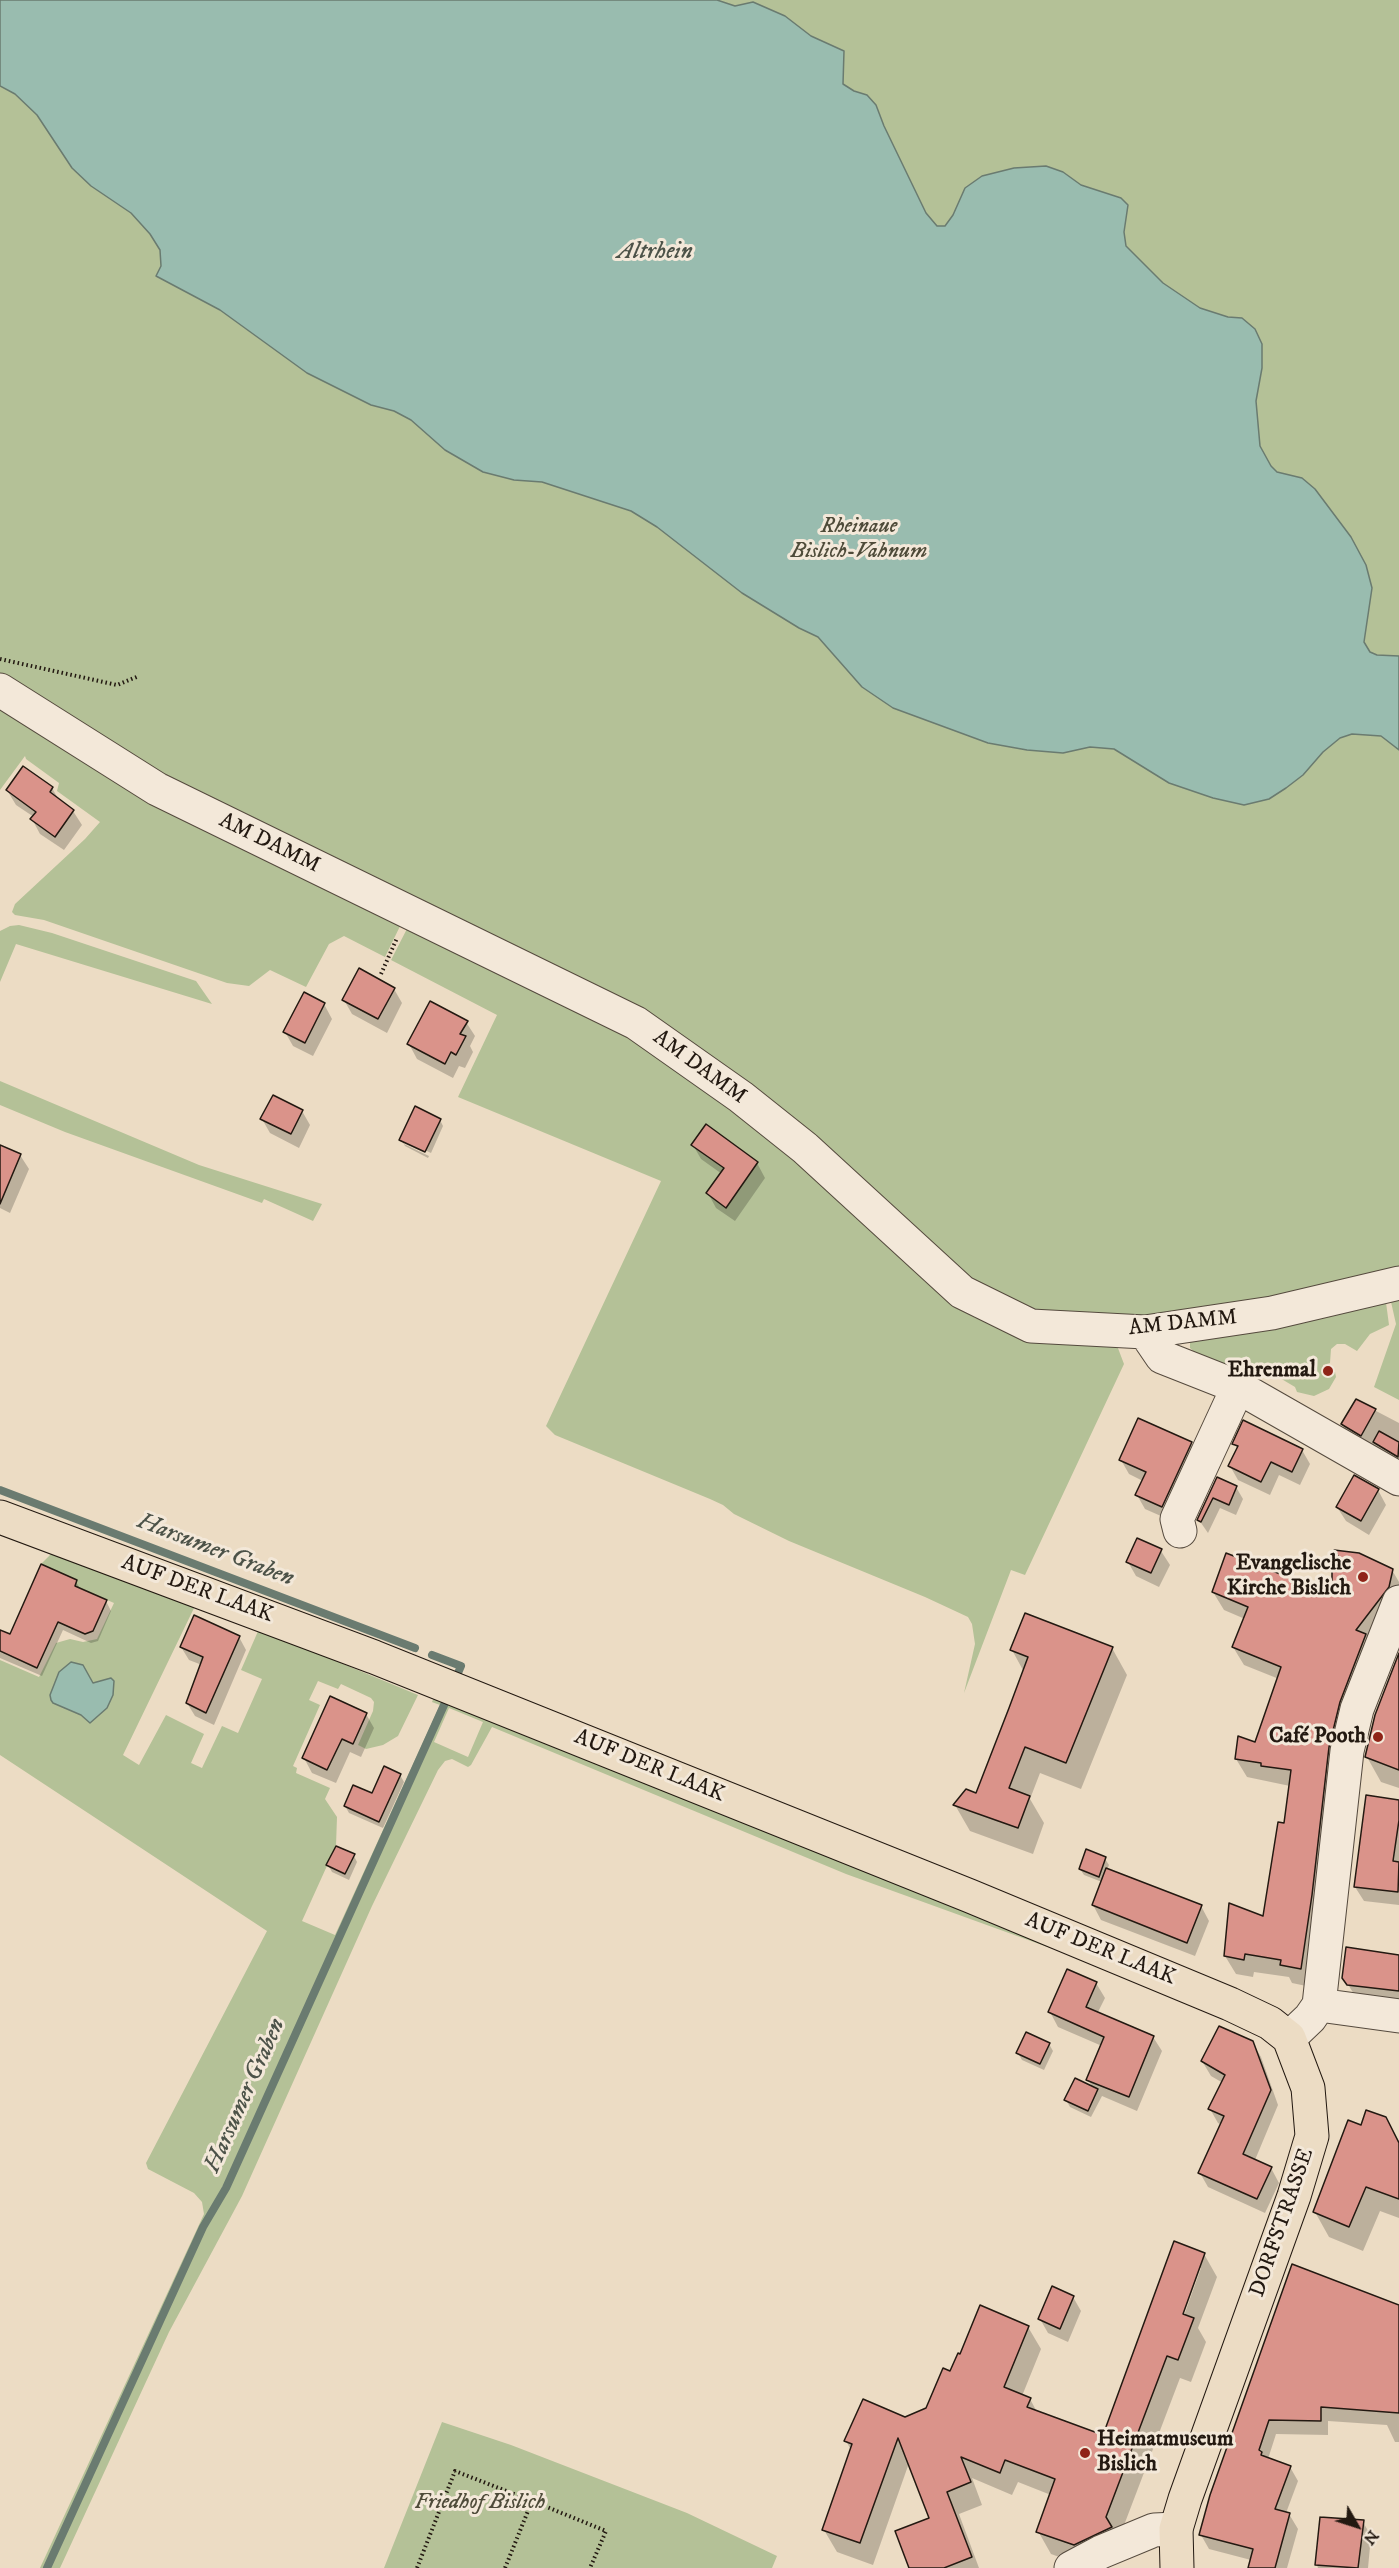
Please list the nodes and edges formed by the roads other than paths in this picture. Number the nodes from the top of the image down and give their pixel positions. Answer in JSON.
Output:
{"nodes":[{"id":1,"x":0,"y":690,"type":"edge"},
{"id":2,"x":1399,"y":1283,"type":"edge"},
{"id":3,"x":1145,"y":1332,"type":"junction"},
{"id":4,"x":1238,"y":1387,"type":"junction"},
{"id":5,"x":1399,"y":1479,"type":"edge"},
{"id":6,"x":0,"y":1518,"type":"edge"},
{"id":7,"x":1180,"y":1531,"type":"dead end"},
{"id":8,"x":1399,"y":1602,"type":"edge"},
{"id":9,"x":1319,"y":2005,"type":"junction"},
{"id":10,"x":1399,"y":2016,"type":"edge"},
{"id":11,"x":1289,"y":2038,"type":"junction"},
{"id":12,"x":1176,"y":2529,"type":"junction"},
{"id":13,"x":1071,"y":2568,"type":"edge"},
{"id":14,"x":1178,"y":2568,"type":"edge"}],
"edges":[{"from":1,"to":3,"type":"street","name":"AM DAMM"},
{"from":2,"to":3,"type":"street","name":"AM DAMM"},
{"from":3,"to":4,"type":"street"},
{"from":4,"to":5,"type":"street"},
{"from":4,"to":7,"type":"street"},
{"from":6,"to":11,"type":"main road","name":"AUF DER LAAK"},
{"from":8,"to":9,"type":"street"},
{"from":9,"to":10,"type":"street"},
{"from":9,"to":11,"type":"street"},
{"from":11,"to":12,"type":"main road","name":"DORFSTRASSE"},
{"from":12,"to":13,"type":"street"},
{"from":12,"to":14,"type":"main road","name":"DORFSTRASSE"}]}
